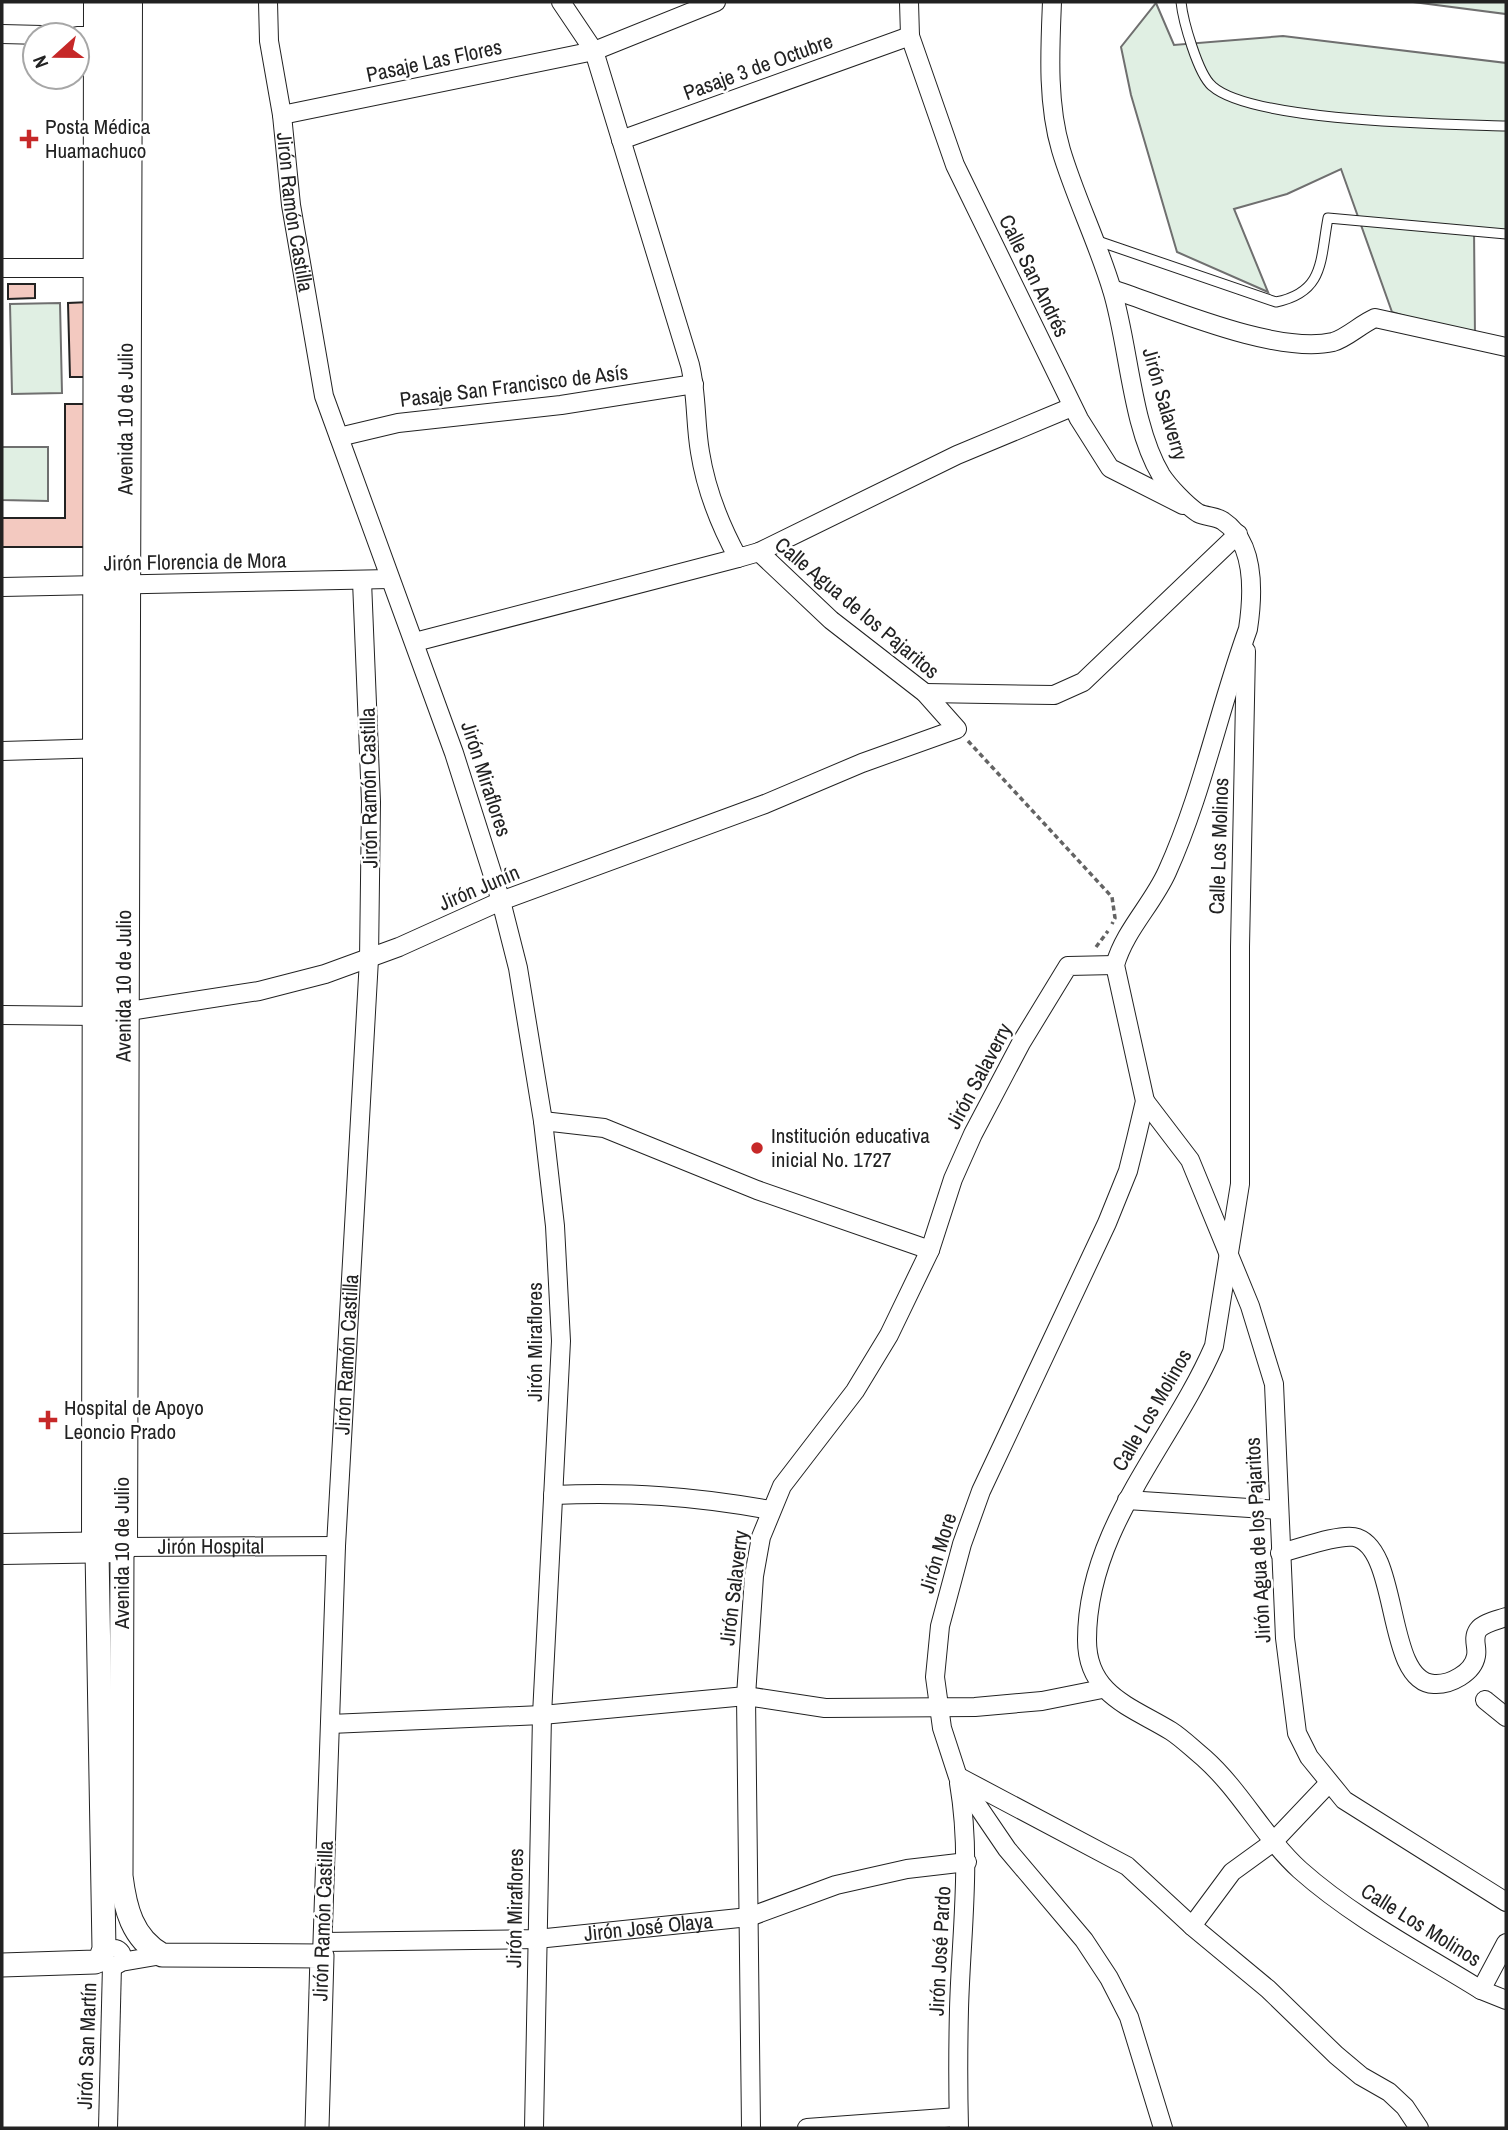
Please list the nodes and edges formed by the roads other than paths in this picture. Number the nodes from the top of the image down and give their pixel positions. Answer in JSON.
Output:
{"nodes":[{"id":1,"x":99,"y":2,"type":"edge"},
{"id":2,"x":127,"y":2,"type":"edge"},
{"id":3,"x":268,"y":2,"type":"edge"},
{"id":4,"x":561,"y":2,"type":"edge"},
{"id":5,"x":716,"y":2,"type":"edge"},
{"id":6,"x":909,"y":2,"type":"edge"},
{"id":7,"x":1052,"y":2,"type":"edge"},
{"id":8,"x":1181,"y":2,"type":"edge"},
{"id":9,"x":2,"y":34,"type":"edge"},
{"id":10,"x":21,"y":34,"type":"edge"},
{"id":11,"x":101,"y":36,"type":"edge"},
{"id":12,"x":910,"y":36,"type":"junction"},
{"id":13,"x":594,"y":51,"type":"junction"},
{"id":14,"x":282,"y":115,"type":"junction"},
{"id":15,"x":1506,"y":126,"type":"edge"},
{"id":16,"x":621,"y":140,"type":"junction"},
{"id":17,"x":1506,"y":234,"type":"edge"},
{"id":18,"x":1093,"y":240,"type":"junction"},
{"id":19,"x":2,"y":268,"type":"edge"},
{"id":20,"x":112,"y":268,"type":"junction"},
{"id":21,"x":1112,"y":289,"type":"junction"},
{"id":22,"x":1506,"y":347,"type":"edge"},
{"id":23,"x":694,"y":384,"type":"junction"},
{"id":24,"x":1072,"y":407,"type":"junction"},
{"id":25,"x":339,"y":437,"type":"junction"},
{"id":26,"x":1199,"y":513,"type":"junction"},
{"id":27,"x":1238,"y":534,"type":"junction"},
{"id":28,"x":760,"y":552,"type":"junction"},
{"id":29,"x":738,"y":558,"type":"junction"},
{"id":30,"x":390,"y":579,"type":"junction"},
{"id":31,"x":362,"y":581,"type":"junction"},
{"id":32,"x":2,"y":587,"type":"edge"},
{"id":33,"x":111,"y":587,"type":"junction"},
{"id":34,"x":1248,"y":629,"type":"junction"},
{"id":35,"x":415,"y":642,"type":"junction"},
{"id":36,"x":925,"y":692,"type":"junction"},
{"id":37,"x":957,"y":729,"type":"joint"},
{"id":38,"x":111,"y":748,"type":"junction"},
{"id":39,"x":2,"y":751,"type":"edge"},
{"id":40,"x":501,"y":901,"type":"junction"},
{"id":41,"x":369,"y":959,"type":"junction"},
{"id":42,"x":1115,"y":965,"type":"junction"},
{"id":43,"x":110,"y":1012,"type":"junction"},
{"id":44,"x":2,"y":1015,"type":"edge"},
{"id":45,"x":1145,"y":1101,"type":"junction"},
{"id":46,"x":543,"y":1121,"type":"junction"},
{"id":47,"x":930,"y":1250,"type":"junction"},
{"id":48,"x":1228,"y":1257,"type":"junction"},
{"id":49,"x":553,"y":1495,"type":"junction"},
{"id":50,"x":1127,"y":1500,"type":"junction"},
{"id":51,"x":770,"y":1510,"type":"junction"},
{"id":52,"x":1278,"y":1510,"type":"junction"},
{"id":53,"x":336,"y":1546,"type":"junction"},
{"id":54,"x":109,"y":1548,"type":"junction"},
{"id":55,"x":2,"y":1549,"type":"edge"},
{"id":56,"x":1280,"y":1553,"type":"junction"},
{"id":57,"x":1506,"y":1617,"type":"edge"},
{"id":58,"x":1102,"y":1689,"type":"junction"},
{"id":59,"x":746,"y":1696,"type":"junction"},
{"id":60,"x":1485,"y":1700,"type":"dead end"},
{"id":61,"x":938,"y":1707,"type":"junction"},
{"id":62,"x":542,"y":1715,"type":"junction"},
{"id":63,"x":1506,"y":1717,"type":"edge"},
{"id":64,"x":330,"y":1724,"type":"junction"},
{"id":65,"x":958,"y":1777,"type":"junction"},
{"id":66,"x":1328,"y":1784,"type":"junction"},
{"id":67,"x":1272,"y":1843,"type":"junction"},
{"id":68,"x":967,"y":1862,"type":"junction"},
{"id":69,"x":113,"y":1899,"type":"junction"},
{"id":70,"x":1506,"y":1902,"type":"edge"},
{"id":71,"x":749,"y":1917,"type":"junction"},
{"id":72,"x":1192,"y":1926,"type":"junction"},
{"id":73,"x":537,"y":1939,"type":"junction"},
{"id":74,"x":142,"y":1940,"type":"junction"},
{"id":75,"x":1506,"y":1943,"type":"edge"},
{"id":76,"x":322,"y":1949,"type":"junction"},
{"id":77,"x":162,"y":1955,"type":"junction"},
{"id":78,"x":111,"y":1957,"type":"junction"},
{"id":79,"x":2,"y":1965,"type":"edge"},
{"id":80,"x":1481,"y":1990,"type":"junction"},
{"id":81,"x":1506,"y":2000,"type":"edge"},
{"id":82,"x":958,"y":2123,"type":"edge"},
{"id":83,"x":107,"y":2128,"type":"edge"},
{"id":84,"x":317,"y":2128,"type":"edge"},
{"id":85,"x":534,"y":2128,"type":"edge"},
{"id":86,"x":751,"y":2128,"type":"edge"},
{"id":87,"x":807,"y":2128,"type":"edge"},
{"id":88,"x":1163,"y":2128,"type":"edge"},
{"id":89,"x":1419,"y":2128,"type":"edge"}],
"edges":[{"from":1,"to":11,"type":"highway","name":"Avenida 10 de Julio"},
{"from":2,"to":11,"type":"highway","name":"Avenida 10 de Julio"},
{"from":3,"to":14,"type":"street","name":"Jirón Ramón Castilla"},
{"from":4,"to":13,"type":"street"},
{"from":5,"to":13,"type":"street","name":"Pasaje Las Flores"},
{"from":6,"to":12,"type":"street","name":"Calle San Andrés"},
{"from":7,"to":18,"type":"street","name":"Jirón Salaverry"},
{"from":8,"to":15,"type":"lane"},
{"from":9,"to":10,"type":"street"},
{"from":11,"to":20,"type":"highway","name":"Avenida 10 de Julio"},
{"from":12,"to":16,"type":"street","name":"Pasaje 3 de Octubre"},
{"from":12,"to":24,"type":"street","name":"Calle San Andrés"},
{"from":13,"to":14,"type":"street","name":"Pasaje Las Flores"},
{"from":13,"to":16,"type":"street"},
{"from":14,"to":25,"type":"street","name":"Jirón Ramón Castilla"},
{"from":16,"to":23,"type":"street"},
{"from":17,"to":18,"type":"lane"},
{"from":18,"to":21,"type":"street","name":"Jirón Salaverry"},
{"from":19,"to":20,"type":"street"},
{"from":20,"to":33,"type":"highway","name":"Avenida 10 de Julio"},
{"from":21,"to":22,"type":"street"},
{"from":21,"to":26,"type":"street","name":"Jirón Salaverry"},
{"from":23,"to":25,"type":"street","name":"Pasaje San Francisco de Asís"},
{"from":23,"to":29,"type":"street"},
{"from":24,"to":26,"type":"street","name":"Calle San Andrés"},
{"from":24,"to":28,"type":"street"},
{"from":25,"to":30,"type":"street","name":"Jirón Ramón Castilla"},
{"from":26,"to":27,"type":"street","name":"Jirón Salaverry"},
{"from":27,"to":34,"type":"street"},
{"from":27,"to":36,"type":"street"},
{"from":28,"to":29,"type":"street","name":"Calle Agua de los Pajaritos"},
{"from":28,"to":36,"type":"street","name":"Calle Agua de los Pajaritos"},
{"from":29,"to":35,"type":"street","name":"Calle Agua de los Pajaritos"},
{"from":30,"to":31,"type":"street","name":"Jirón Florencia de Mora"},
{"from":30,"to":35,"type":"street","name":"Jirón Miraflores"},
{"from":31,"to":33,"type":"street","name":"Jirón Florencia de Mora"},
{"from":31,"to":41,"type":"street","name":"Jirón Ramón Castilla"},
{"from":32,"to":33,"type":"street","name":"Jirón Florencia de Mora"},
{"from":33,"to":38,"type":"highway","name":"Avenida 10 de Julio"},
{"from":34,"to":42,"type":"street"},
{"from":34,"to":48,"type":"street","name":"Calle Los Molinos"},
{"from":35,"to":40,"type":"street","name":"Jirón Miraflores"},
{"from":36,"to":37,"type":"street","name":"Calle Agua de los Pajaritos"},
{"from":37,"to":40,"type":"street","name":"Jirón Junín"},
{"from":38,"to":39,"type":"street"},
{"from":38,"to":43,"type":"highway","name":"Avenida 10 de Julio"},
{"from":40,"to":41,"type":"street","name":"Jirón Junín"},
{"from":40,"to":46,"type":"street","name":"Jirón Miraflores"},
{"from":41,"to":43,"type":"street","name":"Jirón Junín"},
{"from":41,"to":53,"type":"street","name":"Jirón Ramón Castilla"},
{"from":42,"to":45,"type":"street","name":"Jirón More"},
{"from":42,"to":47,"type":"street","name":"Jirón Salaverry"},
{"from":43,"to":44,"type":"street","name":"Jirón Junín"},
{"from":43,"to":54,"type":"highway","name":"Avenida 10 de Julio"},
{"from":45,"to":48,"type":"street","name":"Jirón Agua de los Pajaritos"},
{"from":45,"to":61,"type":"street","name":"Jirón More"},
{"from":46,"to":47,"type":"street"},
{"from":46,"to":49,"type":"street","name":"Jirón Miraflores"},
{"from":47,"to":51,"type":"street","name":"Jirón Salaverry"},
{"from":48,"to":50,"type":"street","name":"Calle Los Molinos"},
{"from":48,"to":52,"type":"street","name":"Jirón Agua de los Pajaritos"},
{"from":49,"to":51,"type":"street"},
{"from":49,"to":62,"type":"street","name":"Jirón Miraflores"},
{"from":50,"to":52,"type":"street"},
{"from":50,"to":58,"type":"street","name":"Calle Los Molinos"},
{"from":51,"to":59,"type":"street","name":"Jirón Salaverry"},
{"from":52,"to":56,"type":"street","name":"Jirón Agua de los Pajaritos"},
{"from":53,"to":54,"type":"street","name":"Jirón Hospital"},
{"from":53,"to":64,"type":"street","name":"Jirón Ramón Castilla"},
{"from":54,"to":55,"type":"highway","name":"Jirón Hospital"},
{"from":54,"to":69,"type":"street","name":"Avenida 10 de Julio"},
{"from":56,"to":57,"type":"street"},
{"from":56,"to":66,"type":"street","name":"Jirón Agua de los Pajaritos"},
{"from":58,"to":61,"type":"street"},
{"from":58,"to":67,"type":"street","name":"Calle Los Molinos"},
{"from":59,"to":61,"type":"street"},
{"from":59,"to":62,"type":"street"},
{"from":59,"to":71,"type":"street","name":"Jirón Salaverry"},
{"from":60,"to":63,"type":"street"},
{"from":61,"to":65,"type":"street","name":"Jirón More"},
{"from":62,"to":64,"type":"street"},
{"from":62,"to":73,"type":"street","name":"Jirón Miraflores"},
{"from":64,"to":76,"type":"street","name":"Jirón Ramón Castilla"},
{"from":65,"to":68,"type":"street","name":"Jirón José Pardo"},
{"from":65,"to":72,"type":"street"},
{"from":65,"to":88,"type":"street","name":"Jirón More"},
{"from":66,"to":67,"type":"street"},
{"from":66,"to":70,"type":"street","name":"Jirón Agua de los Pajaritos"},
{"from":67,"to":72,"type":"street"},
{"from":67,"to":80,"type":"street","name":"Calle Los Molinos"},
{"from":68,"to":71,"type":"street","name":"Jirón José Olaya"},
{"from":68,"to":82,"type":"street","name":"Jirón José Pardo"},
{"from":69,"to":74,"type":"street","name":"Avenida 10 de Julio"},
{"from":69,"to":78,"type":"street","name":"Avenida 10 de Julio"},
{"from":71,"to":73,"type":"street","name":"Jirón José Olaya"},
{"from":71,"to":86,"type":"street","name":"Jirón Salaverry"},
{"from":72,"to":89,"type":"street"},
{"from":73,"to":76,"type":"street","name":"Jirón José Olaya"},
{"from":73,"to":85,"type":"street","name":"Jirón Miraflores"},
{"from":74,"to":77,"type":"street","name":"Avenida 10 de Julio"},
{"from":74,"to":78,"type":"street"},
{"from":75,"to":80,"type":"street"},
{"from":76,"to":77,"type":"street","name":"Jirón José Olaya"},
{"from":76,"to":84,"type":"street","name":"Jirón Ramón Castilla"},
{"from":77,"to":78,"type":"street","name":"Jirón José Olaya"},
{"from":78,"to":79,"type":"street","name":"Jirón José Olaya"},
{"from":78,"to":83,"type":"street","name":"Jirón San Martín"},
{"from":80,"to":81,"type":"street","name":"Calle Los Molinos"},
{"from":82,"to":87,"type":"street"}]}
